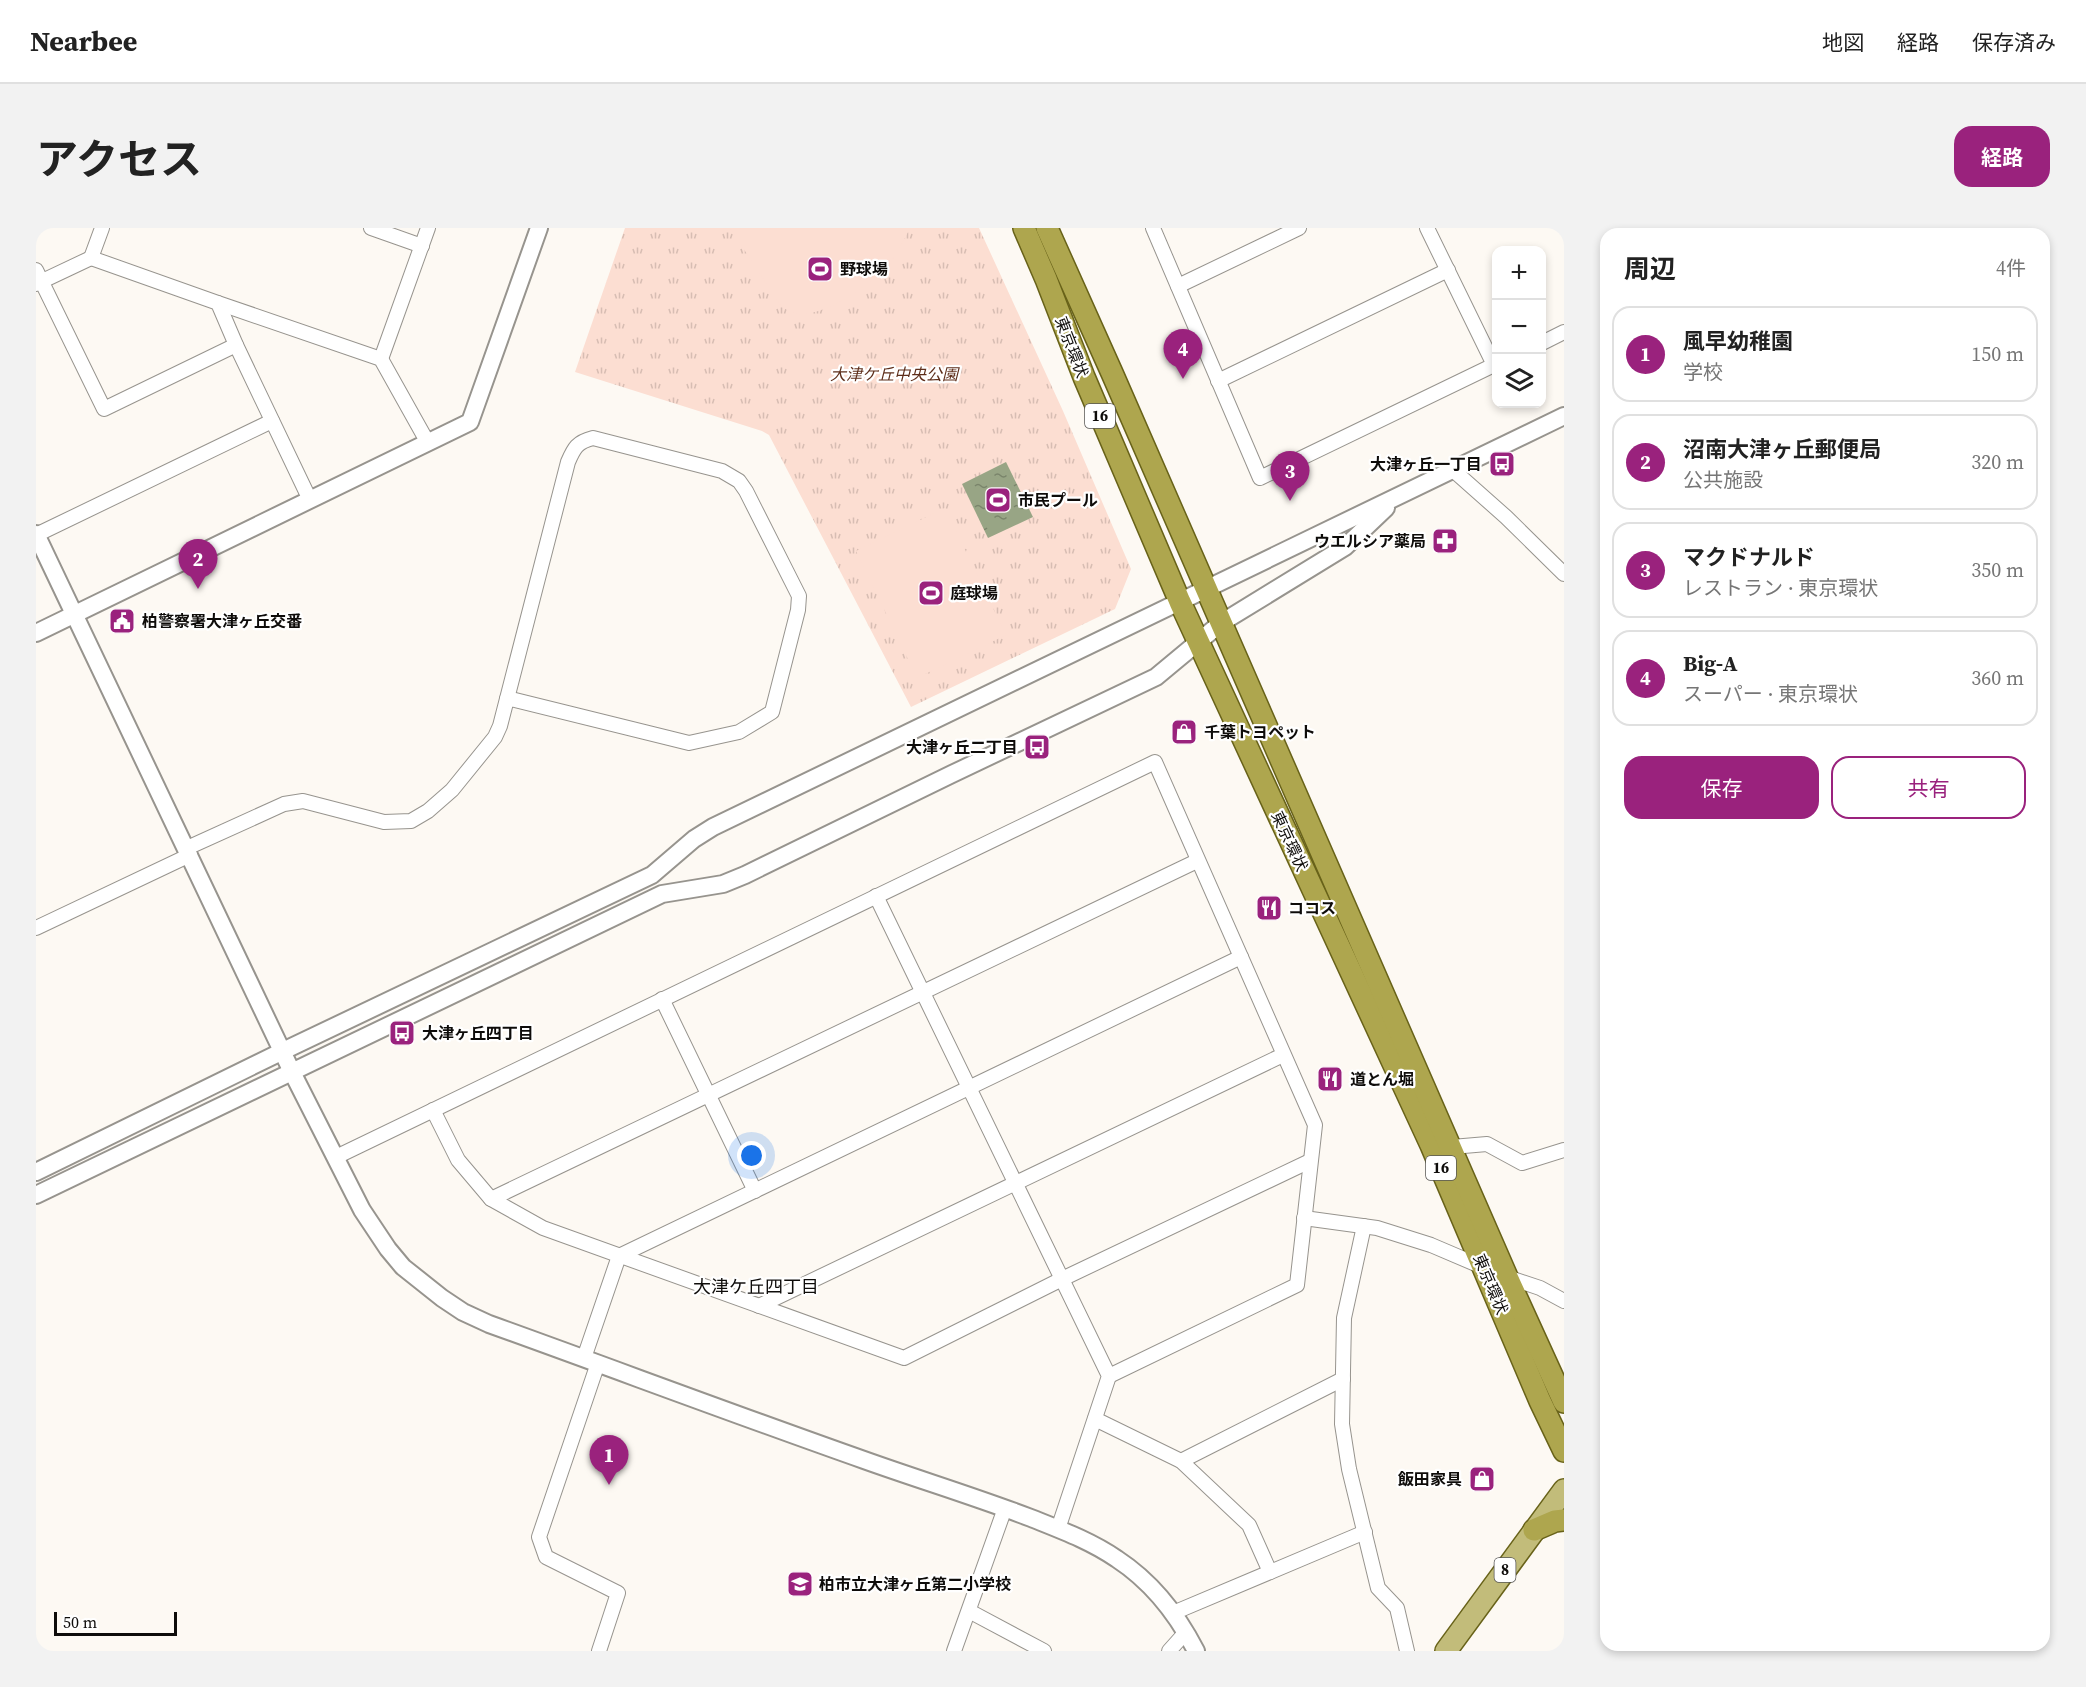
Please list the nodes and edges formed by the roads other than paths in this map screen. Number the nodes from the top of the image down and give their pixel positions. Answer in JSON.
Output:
{"nodes":[{"id":1,"x":102,"y":228,"type":"edge"},
{"id":2,"x":371,"y":228,"type":"edge"},
{"id":3,"x":428,"y":228,"type":"edge"},
{"id":4,"x":539,"y":228,"type":"edge"},
{"id":5,"x":1024,"y":228,"type":"edge"},
{"id":6,"x":1047,"y":228,"type":"edge"},
{"id":7,"x":1153,"y":228,"type":"edge"},
{"id":8,"x":1299,"y":228,"type":"edge"},
{"id":9,"x":1427,"y":228,"type":"edge"},
{"id":10,"x":422,"y":246,"type":"junction"},
{"id":11,"x":91,"y":258,"type":"junction"},
{"id":12,"x":1448,"y":270,"type":"junction"},
{"id":13,"x":38,"y":278,"type":"edge"},
{"id":14,"x":1178,"y":286,"type":"junction"},
{"id":15,"x":218,"y":303,"type":"junction"},
{"id":16,"x":1564,"y":332,"type":"edge"},
{"id":17,"x":1546,"y":340,"type":"edge"},
{"id":18,"x":236,"y":345,"type":"junction"},
{"id":19,"x":1492,"y":358,"type":"edge"},
{"id":20,"x":381,"y":359,"type":"junction"},
{"id":21,"x":1492,"y":365,"type":"edge"},
{"id":22,"x":1218,"y":381,"type":"junction"},
{"id":23,"x":1564,"y":417,"type":"edge"},
{"id":24,"x":272,"y":420,"type":"junction"},
{"id":25,"x":428,"y":443,"type":"junction"},
{"id":26,"x":1453,"y":470,"type":"junction"},
{"id":27,"x":1397,"y":497,"type":"junction"},
{"id":28,"x":310,"y":500,"type":"junction"},
{"id":29,"x":36,"y":534,"type":"edge"},
{"id":30,"x":1564,"y":574,"type":"edge"},
{"id":31,"x":1207,"y":589,"type":"junction"},
{"id":32,"x":1180,"y":602,"type":"junction"},
{"id":33,"x":74,"y":614,"type":"junction"},
{"id":34,"x":1221,"y":623,"type":"junction"},
{"id":35,"x":36,"y":633,"type":"edge"},
{"id":36,"x":1198,"y":641,"type":"junction"},
{"id":37,"x":507,"y":698,"type":"junction"},
{"id":38,"x":189,"y":851,"type":"junction"},
{"id":39,"x":1197,"y":861,"type":"junction"},
{"id":40,"x":876,"y":896,"type":"junction"},
{"id":41,"x":36,"y":928,"type":"edge"},
{"id":42,"x":1241,"y":957,"type":"junction"},
{"id":43,"x":924,"y":992,"type":"junction"},
{"id":44,"x":662,"y":999,"type":"junction"},
{"id":45,"x":283,"y":1051,"type":"junction"},
{"id":46,"x":1283,"y":1055,"type":"junction"},
{"id":47,"x":292,"y":1072,"type":"junction"},
{"id":48,"x":969,"y":1087,"type":"junction"},
{"id":49,"x":709,"y":1095,"type":"junction"},
{"id":50,"x":433,"y":1110,"type":"junction"},
{"id":51,"x":1452,"y":1147,"type":"junction"},
{"id":52,"x":1564,"y":1150,"type":"edge"},
{"id":53,"x":336,"y":1157,"type":"junction"},
{"id":54,"x":1310,"y":1161,"type":"junction"},
{"id":55,"x":36,"y":1172,"type":"edge"},
{"id":56,"x":1014,"y":1182,"type":"junction"},
{"id":57,"x":755,"y":1191,"type":"junction"},
{"id":58,"x":36,"y":1195,"type":"edge"},
{"id":59,"x":491,"y":1199,"type":"junction"},
{"id":60,"x":1304,"y":1218,"type":"junction"},
{"id":61,"x":1364,"y":1226,"type":"junction"},
{"id":62,"x":619,"y":1256,"type":"junction"},
{"id":63,"x":1485,"y":1268,"type":"junction"},
{"id":64,"x":1507,"y":1277,"type":"junction"},
{"id":65,"x":1062,"y":1279,"type":"junction"},
{"id":66,"x":1564,"y":1301,"type":"edge"},
{"id":67,"x":759,"y":1306,"type":"junction"},
{"id":68,"x":591,"y":1361,"type":"junction"},
{"id":69,"x":1109,"y":1376,"type":"junction"},
{"id":70,"x":1343,"y":1379,"type":"junction"},
{"id":71,"x":1563,"y":1397,"type":"edge"},
{"id":72,"x":1095,"y":1419,"type":"junction"},
{"id":73,"x":1564,"y":1451,"type":"edge"},
{"id":74,"x":1181,"y":1461,"type":"junction"},
{"id":75,"x":1564,"y":1490,"type":"edge"},
{"id":76,"x":1005,"y":1508,"type":"junction"},
{"id":77,"x":1564,"y":1520,"type":"edge"},
{"id":78,"x":1058,"y":1529,"type":"junction"},
{"id":79,"x":1534,"y":1530,"type":"junction"},
{"id":80,"x":1365,"y":1532,"type":"junction"},
{"id":81,"x":1270,"y":1572,"type":"junction"},
{"id":82,"x":969,"y":1611,"type":"junction"},
{"id":83,"x":1173,"y":1612,"type":"junction"},
{"id":84,"x":1186,"y":1632,"type":"junction"},
{"id":85,"x":599,"y":1651,"type":"edge"},
{"id":86,"x":954,"y":1651,"type":"edge"},
{"id":87,"x":1044,"y":1651,"type":"edge"},
{"id":88,"x":1169,"y":1651,"type":"edge"},
{"id":89,"x":1196,"y":1651,"type":"edge"},
{"id":90,"x":1407,"y":1651,"type":"edge"},
{"id":91,"x":1446,"y":1651,"type":"edge"}],
"edges":[{"from":1,"to":11,"type":"street"},
{"from":2,"to":10,"type":"street"},
{"from":3,"to":10,"type":"street"},
{"from":4,"to":25,"type":"street"},
{"from":5,"to":32,"type":"highway","name":"東京環状","number":"16"},
{"from":6,"to":31,"type":"highway","name":"東京環状","number":"16"},
{"from":7,"to":14,"type":"street"},
{"from":8,"to":14,"type":"street"},
{"from":9,"to":12,"type":"street"},
{"from":10,"to":20,"type":"street"},
{"from":11,"to":13,"type":"street"},
{"from":11,"to":15,"type":"street"},
{"from":12,"to":19,"type":"street"},
{"from":12,"to":22,"type":"street"},
{"from":13,"to":18,"type":"street"},
{"from":14,"to":22,"type":"street"},
{"from":15,"to":18,"type":"street"},
{"from":15,"to":20,"type":"street"},
{"from":16,"to":17,"type":"street"},
{"from":18,"to":24,"type":"street"},
{"from":20,"to":25,"type":"street"},
{"from":21,"to":22,"type":"street"},
{"from":23,"to":26,"type":"street"},
{"from":24,"to":28,"type":"street"},
{"from":24,"to":29,"type":"street"},
{"from":25,"to":28,"type":"street"},
{"from":26,"to":27,"type":"street"},
{"from":26,"to":30,"type":"street"},
{"from":27,"to":31,"type":"street"},
{"from":27,"to":34,"type":"street"},
{"from":28,"to":33,"type":"street"},
{"from":29,"to":33,"type":"street"},
{"from":31,"to":32,"type":"street"},
{"from":31,"to":34,"type":"highway","name":"東京環状","number":"16"},
{"from":32,"to":36,"type":"highway","name":"東京環状","number":"16"},
{"from":32,"to":45,"type":"street"},
{"from":33,"to":35,"type":"street"},
{"from":33,"to":38,"type":"street"},
{"from":34,"to":36,"type":"street"},
{"from":34,"to":51,"type":"highway","name":"東京環状","number":"16"},
{"from":36,"to":47,"type":"street"},
{"from":36,"to":63,"type":"highway","name":"東京環状","number":"16"},
{"from":37,"to":37,"type":"street"},
{"from":37,"to":38,"type":"street"},
{"from":38,"to":41,"type":"street"},
{"from":38,"to":45,"type":"street"},
{"from":39,"to":40,"type":"street"},
{"from":39,"to":42,"type":"street"},
{"from":39,"to":43,"type":"street"},
{"from":40,"to":43,"type":"street"},
{"from":40,"to":44,"type":"street"},
{"from":42,"to":46,"type":"street"},
{"from":42,"to":48,"type":"street"},
{"from":43,"to":48,"type":"street"},
{"from":43,"to":49,"type":"street"},
{"from":44,"to":49,"type":"street"},
{"from":44,"to":50,"type":"street"},
{"from":45,"to":47,"type":"street"},
{"from":45,"to":55,"type":"street"},
{"from":46,"to":54,"type":"street"},
{"from":46,"to":56,"type":"street"},
{"from":47,"to":53,"type":"street"},
{"from":47,"to":58,"type":"street"},
{"from":48,"to":56,"type":"street"},
{"from":48,"to":57,"type":"street"},
{"from":49,"to":57,"type":"street"},
{"from":49,"to":59,"type":"street"},
{"from":50,"to":53,"type":"street"},
{"from":50,"to":59,"type":"street"},
{"from":51,"to":52,"type":"street"},
{"from":51,"to":64,"type":"highway","name":"東京環状","number":"16"},
{"from":53,"to":68,"type":"street"},
{"from":54,"to":60,"type":"street"},
{"from":54,"to":65,"type":"street"},
{"from":56,"to":65,"type":"street"},
{"from":56,"to":67,"type":"street"},
{"from":57,"to":62,"type":"street"},
{"from":59,"to":62,"type":"street"},
{"from":60,"to":61,"type":"street"},
{"from":60,"to":69,"type":"street"},
{"from":61,"to":63,"type":"street"},
{"from":61,"to":70,"type":"street"},
{"from":62,"to":67,"type":"street"},
{"from":62,"to":68,"type":"street"},
{"from":63,"to":73,"type":"highway","name":"東京環状","number":"16"},
{"from":64,"to":66,"type":"street"},
{"from":64,"to":71,"type":"highway","name":"東京環状","number":"16"},
{"from":65,"to":67,"type":"street"},
{"from":65,"to":69,"type":"street"},
{"from":68,"to":76,"type":"street"},
{"from":68,"to":85,"type":"street"},
{"from":69,"to":72,"type":"street"},
{"from":70,"to":74,"type":"street"},
{"from":70,"to":80,"type":"street"},
{"from":72,"to":74,"type":"street"},
{"from":72,"to":78,"type":"street"},
{"from":74,"to":81,"type":"street"},
{"from":75,"to":79,"type":"main road","number":"8"},
{"from":76,"to":78,"type":"street"},
{"from":76,"to":82,"type":"street"},
{"from":77,"to":79,"type":"highway"},
{"from":78,"to":83,"type":"street"},
{"from":79,"to":91,"type":"main road","number":"8"},
{"from":80,"to":81,"type":"street"},
{"from":80,"to":90,"type":"street"},
{"from":81,"to":83,"type":"street"},
{"from":82,"to":86,"type":"street"},
{"from":82,"to":87,"type":"street"},
{"from":83,"to":84,"type":"street"},
{"from":84,"to":88,"type":"street"},
{"from":84,"to":89,"type":"street"}]}
